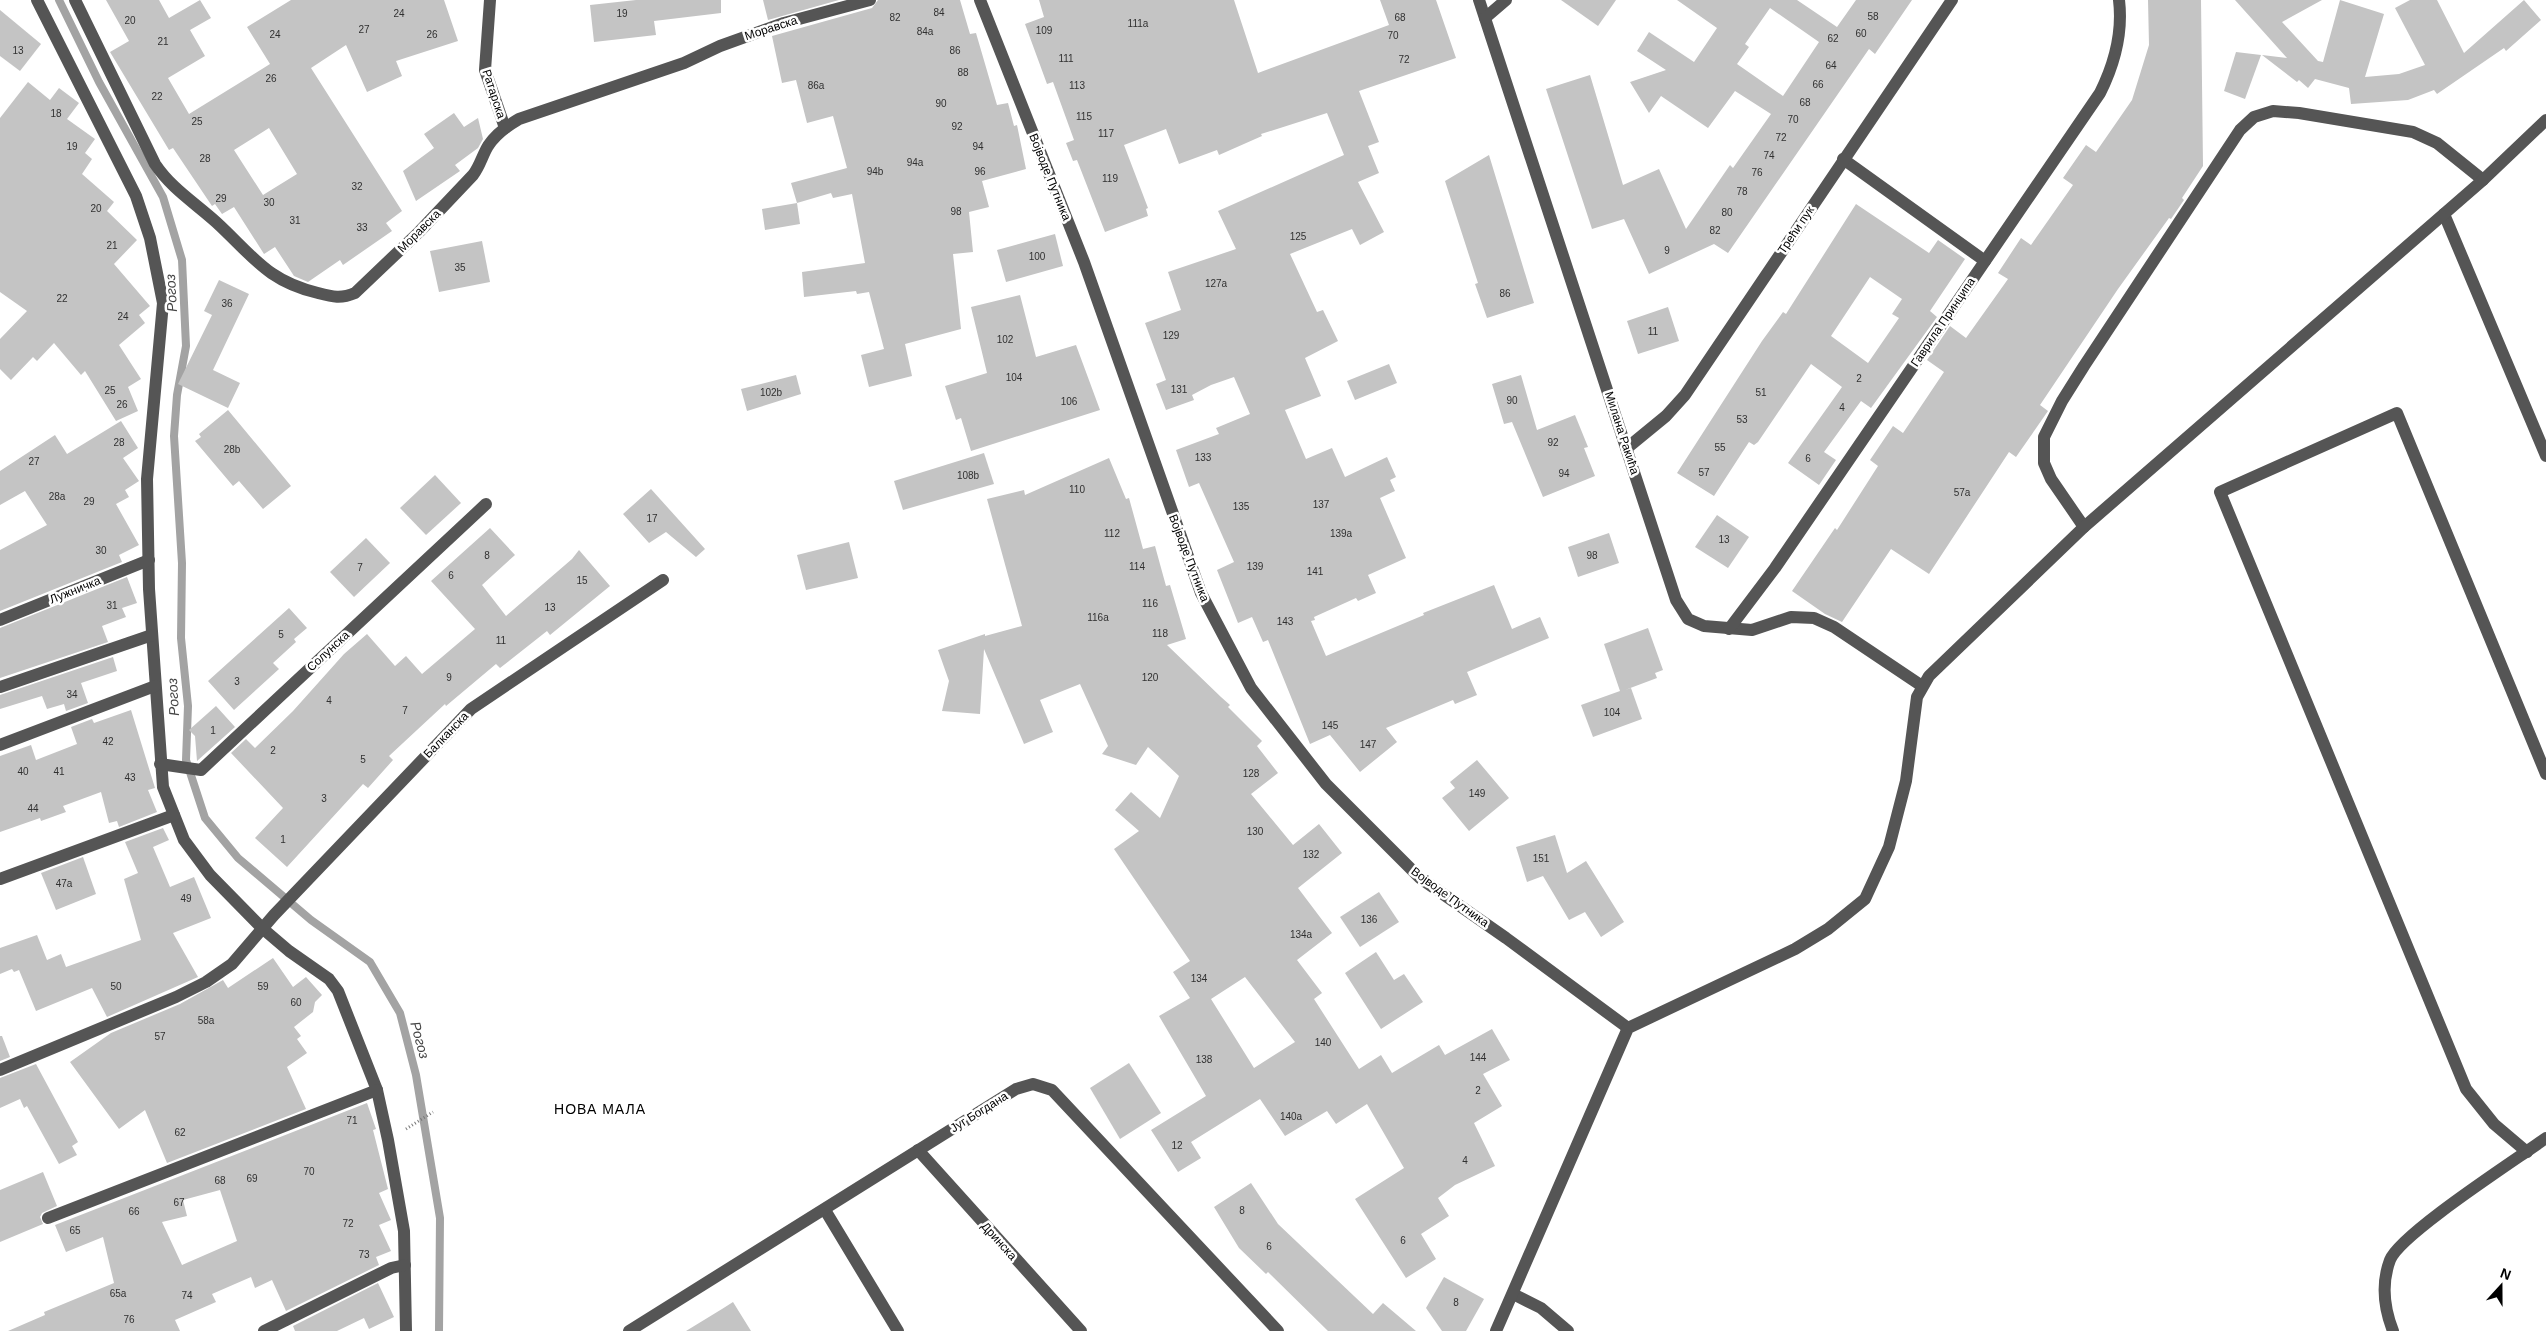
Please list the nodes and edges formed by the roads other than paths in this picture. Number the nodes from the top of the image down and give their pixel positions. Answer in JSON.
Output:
{"nodes":[{"id":1,"x":37,"y":0,"type":"edge"},
{"id":2,"x":75,"y":0,"type":"edge"},
{"id":3,"x":490,"y":0,"type":"edge"},
{"id":4,"x":870,"y":0,"type":"edge"},
{"id":5,"x":980,"y":0,"type":"edge"},
{"id":6,"x":1479,"y":0,"type":"edge"},
{"id":7,"x":1506,"y":0,"type":"edge"},
{"id":8,"x":1952,"y":0,"type":"edge"},
{"id":9,"x":2119,"y":0,"type":"edge"},
{"id":10,"x":1485,"y":18,"type":"junction"},
{"id":11,"x":2546,"y":120,"type":"edge"},
{"id":12,"x":505,"y":128,"type":"junction"},
{"id":13,"x":1843,"y":159,"type":"junction"},
{"id":14,"x":2483,"y":180,"type":"junction"},
{"id":15,"x":2444,"y":214,"type":"junction"},
{"id":16,"x":1985,"y":261,"type":"junction"},
{"id":17,"x":1627,"y":448,"type":"junction"},
{"id":18,"x":2546,"y":456,"type":"edge"},
{"id":19,"x":486,"y":504,"type":"dead end"},
{"id":20,"x":2084,"y":527,"type":"junction"},
{"id":21,"x":149,"y":560,"type":"junction"},
{"id":22,"x":663,"y":580,"type":"dead end"},
{"id":23,"x":0,"y":620,"type":"edge"},
{"id":24,"x":1729,"y":629,"type":"junction"},
{"id":25,"x":152,"y":635,"type":"junction"},
{"id":26,"x":155,"y":686,"type":"junction"},
{"id":27,"x":1922,"y":686,"type":"junction"},
{"id":28,"x":0,"y":688,"type":"edge"},
{"id":29,"x":0,"y":745,"type":"edge"},
{"id":30,"x":160,"y":764,"type":"junction"},
{"id":31,"x":2546,"y":774,"type":"edge"},
{"id":32,"x":174,"y":815,"type":"junction"},
{"id":33,"x":0,"y":879,"type":"edge"},
{"id":34,"x":262,"y":928,"type":"junction"},
{"id":35,"x":1628,"y":1028,"type":"junction"},
{"id":36,"x":0,"y":1070,"type":"edge"},
{"id":37,"x":377,"y":1090,"type":"junction"},
{"id":38,"x":2546,"y":1138,"type":"edge"},
{"id":39,"x":918,"y":1150,"type":"junction"},
{"id":40,"x":2527,"y":1152,"type":"junction"},
{"id":41,"x":825,"y":1210,"type":"junction"},
{"id":42,"x":48,"y":1218,"type":"dead end"},
{"id":43,"x":405,"y":1265,"type":"junction"},
{"id":44,"x":1513,"y":1294,"type":"junction"},
{"id":45,"x":264,"y":1331,"type":"edge"},
{"id":46,"x":406,"y":1331,"type":"edge"},
{"id":47,"x":629,"y":1331,"type":"edge"},
{"id":48,"x":898,"y":1331,"type":"edge"},
{"id":49,"x":1081,"y":1331,"type":"edge"},
{"id":50,"x":1278,"y":1331,"type":"edge"},
{"id":51,"x":1496,"y":1331,"type":"edge"},
{"id":52,"x":1568,"y":1331,"type":"edge"},
{"id":53,"x":2393,"y":1331,"type":"edge"}],
"edges":[{"from":1,"to":21,"type":"street"},
{"from":2,"to":12,"type":"street","name":"Моравска"},
{"from":3,"to":12,"type":"street","name":"Ратарска"},
{"from":4,"to":12,"type":"street","name":"Моравска"},
{"from":5,"to":35,"type":"street","name":"Војводе Путника"},
{"from":6,"to":10,"type":"street","name":"Милана Ракића"},
{"from":7,"to":10,"type":"street"},
{"from":8,"to":13,"type":"street","name":"Трећи пук"},
{"from":9,"to":16,"type":"street","name":"Гаврила Принципа"},
{"from":10,"to":17,"type":"street","name":"Милана Ракића"},
{"from":11,"to":14,"type":"street"},
{"from":13,"to":16,"type":"street"},
{"from":13,"to":17,"type":"street","name":"Трећи пук"},
{"from":14,"to":15,"type":"street"},
{"from":14,"to":20,"type":"street"},
{"from":15,"to":18,"type":"street"},
{"from":15,"to":20,"type":"street"},
{"from":16,"to":24,"type":"street","name":"Гаврила Принципа"},
{"from":17,"to":24,"type":"street","name":"Милана Ракића"},
{"from":19,"to":30,"type":"street","name":"Солунска"},
{"from":20,"to":27,"type":"street"},
{"from":21,"to":23,"type":"street","name":"Лужничка"},
{"from":21,"to":25,"type":"street"},
{"from":22,"to":34,"type":"street","name":"Балканска"},
{"from":24,"to":27,"type":"street","name":"Милана Ракића"},
{"from":25,"to":26,"type":"street"},
{"from":25,"to":28,"type":"street"},
{"from":26,"to":29,"type":"street"},
{"from":26,"to":30,"type":"street"},
{"from":27,"to":35,"type":"street"},
{"from":30,"to":32,"type":"street"},
{"from":31,"to":40,"type":"street"},
{"from":32,"to":33,"type":"street"},
{"from":32,"to":34,"type":"street"},
{"from":34,"to":36,"type":"street"},
{"from":34,"to":37,"type":"street"},
{"from":35,"to":44,"type":"street"},
{"from":37,"to":42,"type":"street"},
{"from":37,"to":43,"type":"street"},
{"from":38,"to":40,"type":"street"},
{"from":39,"to":41,"type":"street","name":"Југ Богдана"},
{"from":39,"to":49,"type":"street","name":"Дринска"},
{"from":39,"to":50,"type":"street","name":"Југ Богдана"},
{"from":40,"to":53,"type":"street"},
{"from":41,"to":47,"type":"street","name":"Југ Богдана"},
{"from":41,"to":48,"type":"street"},
{"from":43,"to":45,"type":"street"},
{"from":43,"to":46,"type":"street"},
{"from":44,"to":51,"type":"street"},
{"from":44,"to":52,"type":"street"}]}
